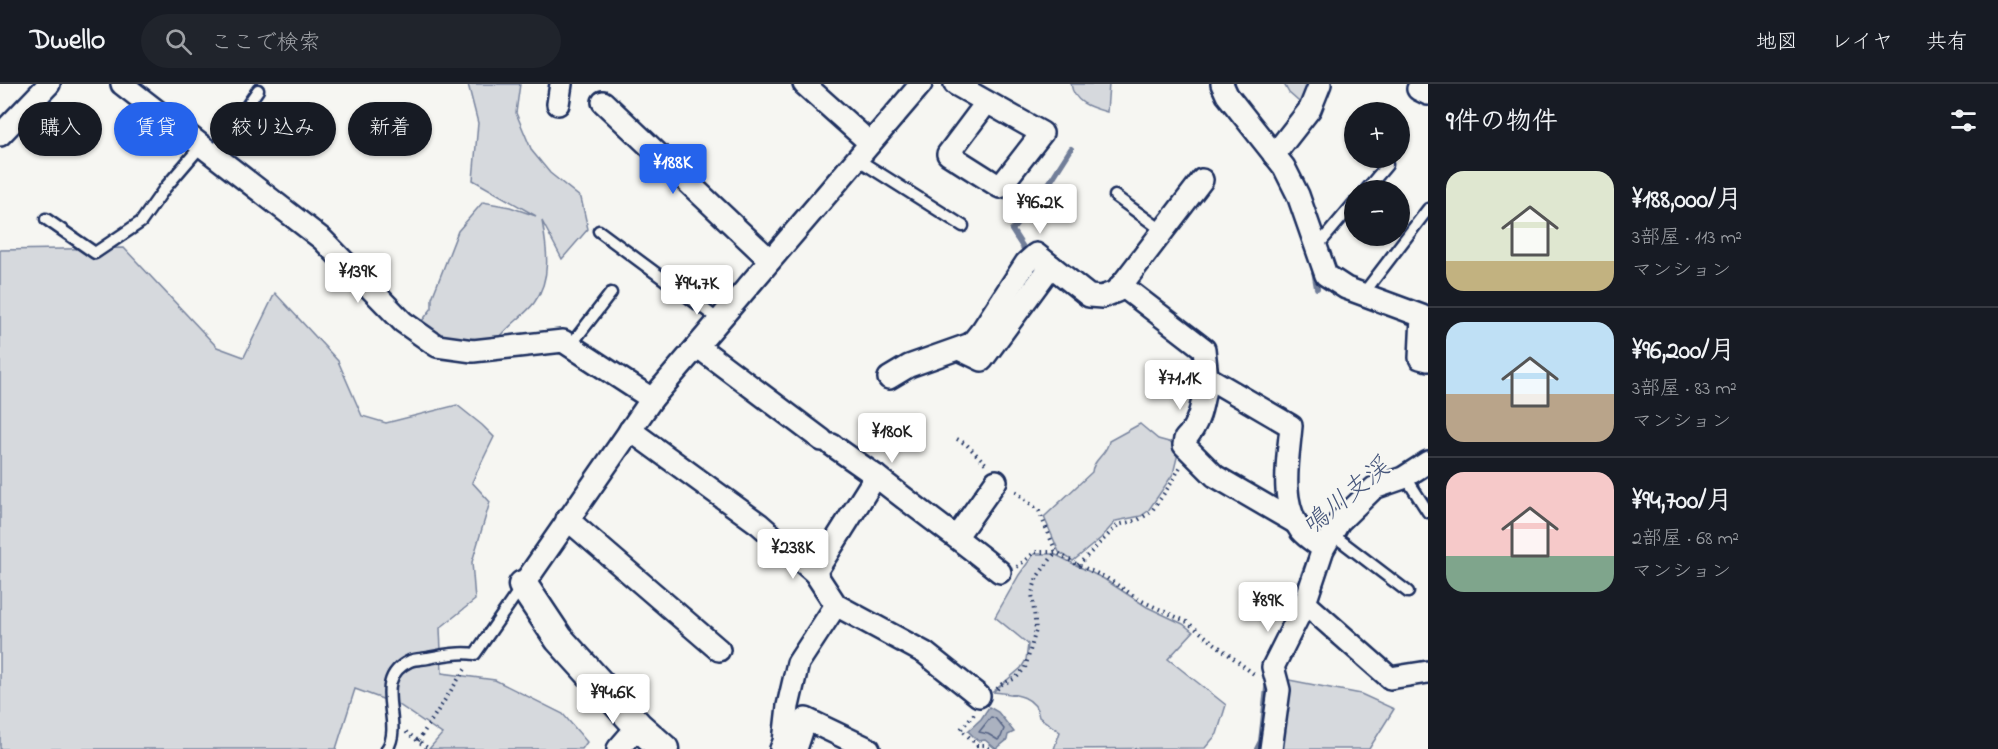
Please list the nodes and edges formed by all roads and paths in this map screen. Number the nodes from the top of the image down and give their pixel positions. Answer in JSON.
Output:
{"nodes":[{"id":1,"x":49,"y":84,"type":"edge"},
{"id":2,"x":122,"y":84,"type":"edge"},
{"id":3,"x":804,"y":84,"type":"edge"},
{"id":4,"x":921,"y":84,"type":"edge"},
{"id":5,"x":955,"y":84,"type":"edge"},
{"id":6,"x":1222,"y":84,"type":"edge"},
{"id":7,"x":1320,"y":84,"type":"edge"},
{"id":8,"x":258,"y":90,"type":"dead end"},
{"id":9,"x":603,"y":102,"type":"dead end"},
{"id":10,"x":987,"y":102,"type":"dead end"},
{"id":11,"x":0,"y":135,"type":"edge"},
{"id":12,"x":207,"y":151,"type":"junction"},
{"id":13,"x":864,"y":151,"type":"junction"},
{"id":14,"x":1274,"y":155,"type":"junction"},
{"id":15,"x":1384,"y":168,"type":"edge"},
{"id":16,"x":1202,"y":180,"type":"dead end"},
{"id":17,"x":1374,"y":180,"type":"edge"},
{"id":18,"x":1115,"y":196,"type":"dead end"},
{"id":19,"x":1428,"y":209,"type":"edge"},
{"id":20,"x":1344,"y":215,"type":"edge"},
{"id":21,"x":46,"y":219,"type":"dead end"},
{"id":22,"x":963,"y":226,"type":"dead end"},
{"id":23,"x":599,"y":231,"type":"dead end"},
{"id":24,"x":1162,"y":231,"type":"junction"},
{"id":25,"x":1316,"y":248,"type":"junction"},
{"id":26,"x":770,"y":260,"type":"junction"},
{"id":27,"x":1121,"y":285,"type":"junction"},
{"id":28,"x":611,"y":293,"type":"dead end"},
{"id":29,"x":1363,"y":294,"type":"junction"},
{"id":30,"x":719,"y":320,"type":"junction"},
{"id":31,"x":570,"y":346,"type":"junction"},
{"id":32,"x":697,"y":346,"type":"junction"},
{"id":33,"x":1428,"y":360,"type":"edge"},
{"id":34,"x":1207,"y":377,"type":"junction"},
{"id":35,"x":889,"y":378,"type":"dead end"},
{"id":36,"x":652,"y":399,"type":"junction"},
{"id":37,"x":630,"y":430,"type":"junction"},
{"id":38,"x":1184,"y":445,"type":"junction"},
{"id":39,"x":1428,"y":462,"type":"edge"},
{"id":40,"x":876,"y":476,"type":"junction"},
{"id":41,"x":1404,"y":477,"type":"junction"},
{"id":42,"x":996,"y":481,"type":"dead end"},
{"id":43,"x":1428,"y":512,"type":"edge"},
{"id":44,"x":567,"y":519,"type":"junction"},
{"id":45,"x":1320,"y":535,"type":"junction"},
{"id":46,"x":957,"y":536,"type":"junction"},
{"id":47,"x":1078,"y":565,"type":"junction"},
{"id":48,"x":1000,"y":572,"type":"joint"},
{"id":49,"x":815,"y":573,"type":"junction"},
{"id":50,"x":523,"y":585,"type":"junction"},
{"id":51,"x":1408,"y":592,"type":"dead end"},
{"id":52,"x":1305,"y":603,"type":"junction"},
{"id":53,"x":836,"y":605,"type":"junction"},
{"id":54,"x":719,"y":650,"type":"dead end"},
{"id":55,"x":475,"y":654,"type":"junction"},
{"id":56,"x":1428,"y":672,"type":"edge"},
{"id":57,"x":1276,"y":680,"type":"junction"},
{"id":58,"x":979,"y":696,"type":"joint"},
{"id":59,"x":393,"y":722,"type":"junction"},
{"id":60,"x":638,"y":726,"type":"junction"},
{"id":61,"x":418,"y":741,"type":"junction"},
{"id":62,"x":387,"y":749,"type":"edge"},
{"id":63,"x":429,"y":749,"type":"edge"},
{"id":64,"x":618,"y":749,"type":"edge"},
{"id":65,"x":664,"y":749,"type":"edge"},
{"id":66,"x":782,"y":749,"type":"edge"},
{"id":67,"x":796,"y":749,"type":"edge"},
{"id":68,"x":869,"y":749,"type":"edge"},
{"id":69,"x":991,"y":749,"type":"edge"},
{"id":70,"x":1271,"y":749,"type":"edge"}],
"edges":[{"from":1,"to":11,"type":"street"},
{"from":2,"to":12,"type":"street"},
{"from":3,"to":13,"type":"street"},
{"from":4,"to":13,"type":"street"},
{"from":5,"to":10,"type":"street"},
{"from":6,"to":14,"type":"street"},
{"from":7,"to":14,"type":"street"},
{"from":8,"to":12,"type":"lane"},
{"from":9,"to":26,"type":"street"},
{"from":12,"to":21,"type":"lane"},
{"from":12,"to":31,"type":"street"},
{"from":13,"to":22,"type":"lane"},
{"from":13,"to":26,"type":"street"},
{"from":14,"to":25,"type":"street"},
{"from":15,"to":17,"type":"lane"},
{"from":16,"to":24,"type":"street"},
{"from":18,"to":24,"type":"lane"},
{"from":19,"to":29,"type":"lane"},
{"from":20,"to":25,"type":"lane"},
{"from":23,"to":30,"type":"lane"},
{"from":24,"to":27,"type":"street"},
{"from":25,"to":29,"type":"street"},
{"from":26,"to":30,"type":"street"},
{"from":27,"to":34,"type":"street"},
{"from":27,"to":35,"type":"street"},
{"from":28,"to":31,"type":"lane"},
{"from":29,"to":33,"type":"street"},
{"from":30,"to":32,"type":"street"},
{"from":31,"to":36,"type":"street"},
{"from":32,"to":36,"type":"street"},
{"from":32,"to":40,"type":"street"},
{"from":34,"to":38,"type":"street"},
{"from":34,"to":45,"type":"street"},
{"from":36,"to":37,"type":"street"},
{"from":37,"to":44,"type":"street"},
{"from":37,"to":49,"type":"street"},
{"from":38,"to":45,"type":"street"},
{"from":38,"to":47,"type":"path"},
{"from":39,"to":41,"type":"street"},
{"from":40,"to":46,"type":"street"},
{"from":40,"to":49,"type":"street"},
{"from":41,"to":43,"type":"lane"},
{"from":41,"to":45,"type":"street"},
{"from":42,"to":46,"type":"street"},
{"from":44,"to":50,"type":"street"},
{"from":44,"to":54,"type":"street"},
{"from":45,"to":51,"type":"lane"},
{"from":45,"to":52,"type":"street"},
{"from":46,"to":48,"type":"street"},
{"from":47,"to":48,"type":"path"},
{"from":47,"to":57,"type":"path"},
{"from":49,"to":53,"type":"street"},
{"from":50,"to":55,"type":"lane"},
{"from":50,"to":60,"type":"street"},
{"from":52,"to":56,"type":"street"},
{"from":52,"to":57,"type":"street"},
{"from":53,"to":58,"type":"street"},
{"from":53,"to":66,"type":"street"},
{"from":55,"to":59,"type":"lane"},
{"from":55,"to":61,"type":"path"},
{"from":57,"to":70,"type":"street"},
{"from":58,"to":69,"type":"path"},
{"from":59,"to":61,"type":"path"},
{"from":59,"to":62,"type":"lane"},
{"from":60,"to":64,"type":"street"},
{"from":60,"to":65,"type":"street"},
{"from":61,"to":63,"type":"path"},
{"from":67,"to":68,"type":"street"}]}
